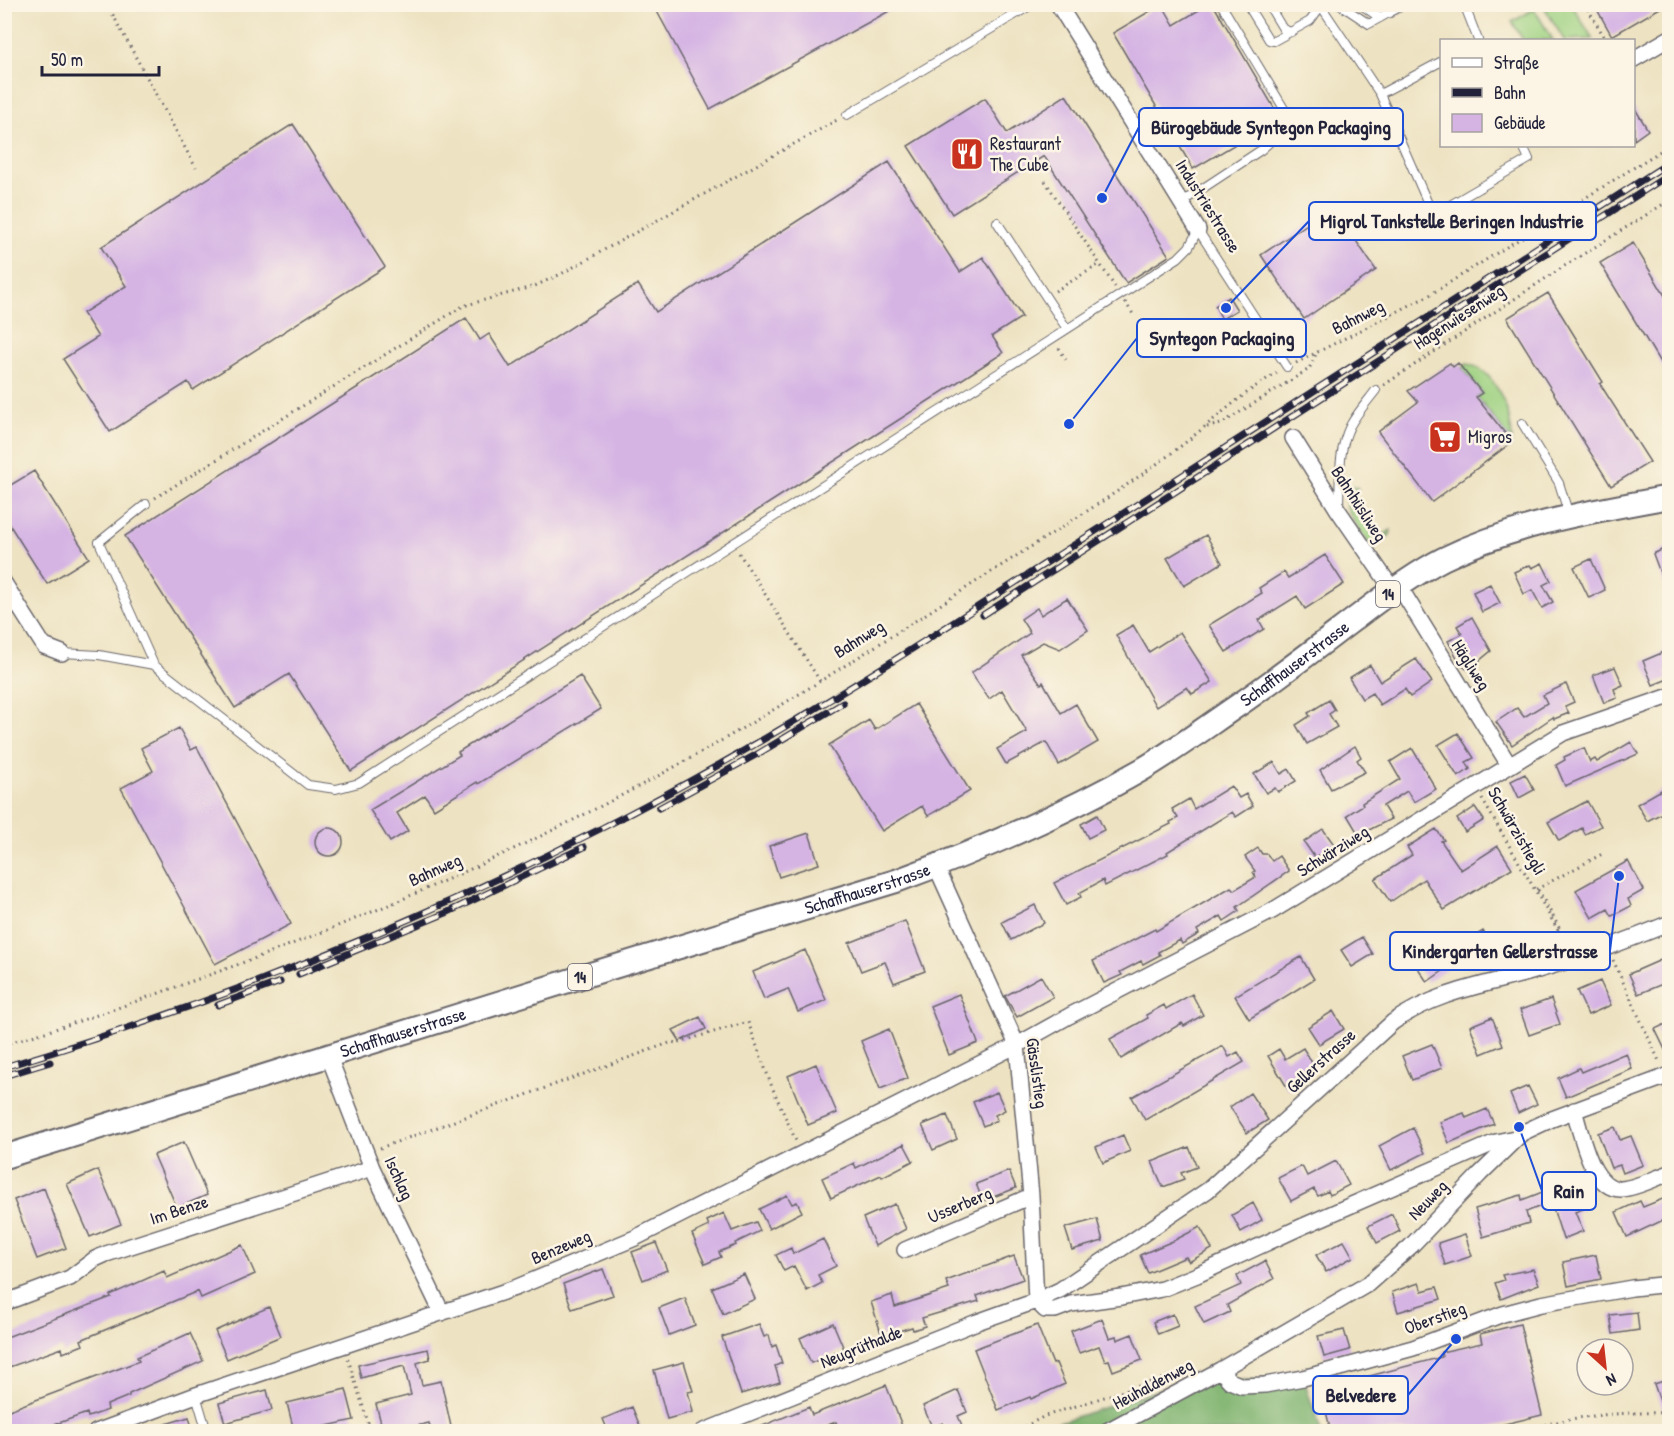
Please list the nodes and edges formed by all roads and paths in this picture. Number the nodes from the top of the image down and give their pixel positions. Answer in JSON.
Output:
{"nodes":[{"id":1,"x":107,"y":4,"type":"edge"},
{"id":2,"x":1033,"y":4,"type":"edge"},
{"id":3,"x":1058,"y":4,"type":"edge"},
{"id":4,"x":1221,"y":4,"type":"edge"},
{"id":5,"x":1252,"y":4,"type":"edge"},
{"id":6,"x":1268,"y":4,"type":"edge"},
{"id":7,"x":1339,"y":4,"type":"edge"},
{"id":8,"x":1359,"y":4,"type":"edge"},
{"id":9,"x":1379,"y":4,"type":"edge"},
{"id":10,"x":1405,"y":4,"type":"edge"},
{"id":11,"x":1464,"y":4,"type":"edge"},
{"id":12,"x":1585,"y":4,"type":"edge"},
{"id":13,"x":1320,"y":5,"type":"edge"},
{"id":14,"x":1390,"y":13,"type":"junction"},
{"id":15,"x":1380,"y":18,"type":"junction"},
{"id":16,"x":1291,"y":32,"type":"junction"},
{"id":17,"x":1670,"y":38,"type":"edge"},
{"id":18,"x":1478,"y":39,"type":"edge"},
{"id":19,"x":1605,"y":39,"type":"edge"},
{"id":20,"x":1635,"y":58,"type":"edge"},
{"id":21,"x":1440,"y":63,"type":"edge"},
{"id":22,"x":1380,"y":94,"type":"junction"},
{"id":23,"x":847,"y":115,"type":"joint"},
{"id":24,"x":1670,"y":145,"type":"edge"},
{"id":25,"x":1523,"y":147,"type":"edge"},
{"id":26,"x":196,"y":168,"type":"dead end"},
{"id":27,"x":1045,"y":181,"type":"dead end"},
{"id":28,"x":1670,"y":200,"type":"edge"},
{"id":29,"x":1182,"y":201,"type":"junction"},
{"id":30,"x":997,"y":222,"type":"dead end"},
{"id":31,"x":1198,"y":230,"type":"junction"},
{"id":32,"x":1100,"y":264,"type":"junction"},
{"id":33,"x":1120,"y":294,"type":"junction"},
{"id":34,"x":1046,"y":297,"type":"junction"},
{"id":35,"x":1066,"y":329,"type":"junction"},
{"id":36,"x":1053,"y":337,"type":"junction"},
{"id":37,"x":1316,"y":353,"type":"junction"},
{"id":38,"x":1067,"y":362,"type":"dead end"},
{"id":39,"x":1287,"y":367,"type":"junction"},
{"id":40,"x":1376,"y":390,"type":"joint"},
{"id":41,"x":1522,"y":423,"type":"dead end"},
{"id":42,"x":1206,"y":428,"type":"junction"},
{"id":43,"x":1293,"y":438,"type":"dead end"},
{"id":44,"x":1670,"y":497,"type":"edge"},
{"id":45,"x":146,"y":504,"type":"joint"},
{"id":46,"x":1338,"y":510,"type":"junction"},
{"id":47,"x":1569,"y":517,"type":"junction"},
{"id":48,"x":732,"y":543,"type":"junction"},
{"id":49,"x":5,"y":584,"type":"edge"},
{"id":50,"x":1396,"y":588,"type":"junction"},
{"id":51,"x":62,"y":653,"type":"joint"},
{"id":52,"x":153,"y":665,"type":"junction"},
{"id":53,"x":820,"y":681,"type":"junction"},
{"id":54,"x":1670,"y":696,"type":"edge"},
{"id":55,"x":1509,"y":765,"type":"junction"},
{"id":56,"x":1475,"y":786,"type":"junction"},
{"id":57,"x":1604,"y":853,"type":"dead end"},
{"id":58,"x":936,"y":866,"type":"junction"},
{"id":59,"x":1535,"y":890,"type":"junction"},
{"id":60,"x":1670,"y":923,"type":"edge"},
{"id":61,"x":1607,"y":947,"type":"junction"},
{"id":62,"x":1570,"y":952,"type":"junction"},
{"id":63,"x":4,"y":1044,"type":"edge"},
{"id":64,"x":1017,"y":1045,"type":"junction"},
{"id":65,"x":329,"y":1057,"type":"junction"},
{"id":66,"x":1668,"y":1075,"type":"edge"},
{"id":67,"x":1574,"y":1110,"type":"junction"},
{"id":68,"x":1515,"y":1138,"type":"junction"},
{"id":69,"x":366,"y":1153,"type":"junction"},
{"id":70,"x":801,"y":1154,"type":"junction"},
{"id":71,"x":1467,"y":1156,"type":"junction"},
{"id":72,"x":4,"y":1157,"type":"edge"},
{"id":73,"x":372,"y":1168,"type":"junction"},
{"id":74,"x":1670,"y":1173,"type":"edge"},
{"id":75,"x":1480,"y":1174,"type":"junction"},
{"id":76,"x":1031,"y":1196,"type":"junction"},
{"id":77,"x":904,"y":1250,"type":"dead end"},
{"id":78,"x":1670,"y":1284,"type":"edge"},
{"id":79,"x":1036,"y":1302,"type":"junction"},
{"id":80,"x":4,"y":1303,"type":"edge"},
{"id":81,"x":442,"y":1313,"type":"junction"},
{"id":82,"x":344,"y":1347,"type":"junction"},
{"id":83,"x":1220,"y":1370,"type":"junction"},
{"id":84,"x":1184,"y":1372,"type":"dead end"},
{"id":85,"x":196,"y":1395,"type":"junction"},
{"id":86,"x":1670,"y":1413,"type":"edge"},
{"id":87,"x":96,"y":1431,"type":"edge"},
{"id":88,"x":207,"y":1431,"type":"edge"},
{"id":89,"x":371,"y":1431,"type":"edge"},
{"id":90,"x":702,"y":1431,"type":"edge"},
{"id":91,"x":1014,"y":1431,"type":"edge"},
{"id":92,"x":1105,"y":1431,"type":"edge"},
{"id":93,"x":1522,"y":1431,"type":"edge"}],
"edges":[{"from":1,"to":26,"type":"path"},
{"from":2,"to":23,"type":"lane"},
{"from":3,"to":29,"type":"street","name":"Industriestrasse"},
{"from":4,"to":29,"type":"lane"},
{"from":5,"to":16,"type":"lane"},
{"from":6,"to":16,"type":"lane"},
{"from":7,"to":15,"type":"lane"},
{"from":8,"to":15,"type":"lane"},
{"from":9,"to":14,"type":"lane"},
{"from":10,"to":14,"type":"lane"},
{"from":11,"to":18,"type":"lane"},
{"from":12,"to":19,"type":"path"},
{"from":13,"to":16,"type":"lane"},
{"from":13,"to":22,"type":"lane"},
{"from":14,"to":15,"type":"lane"},
{"from":17,"to":20,"type":"street"},
{"from":21,"to":22,"type":"lane"},
{"from":22,"to":25,"type":"lane"},
{"from":23,"to":45,"type":"path"},
{"from":24,"to":37,"type":"path","name":"Bahnweg"},
{"from":27,"to":32,"type":"path"},
{"from":28,"to":40,"type":"path","name":"Hagenwiesenweg"},
{"from":29,"to":31,"type":"street","name":"Industriestrasse"},
{"from":30,"to":34,"type":"lane"},
{"from":31,"to":33,"type":"lane"},
{"from":31,"to":39,"type":"lane","name":"Industriestrasse"},
{"from":32,"to":33,"type":"path"},
{"from":32,"to":34,"type":"path"},
{"from":33,"to":35,"type":"lane"},
{"from":34,"to":35,"type":"lane"},
{"from":35,"to":36,"type":"lane"},
{"from":36,"to":38,"type":"path"},
{"from":36,"to":48,"type":"lane"},
{"from":37,"to":39,"type":"path","name":"Bahnweg"},
{"from":37,"to":42,"type":"path"},
{"from":39,"to":42,"type":"path","name":"Bahnweg"},
{"from":40,"to":46,"type":"lane"},
{"from":41,"to":47,"type":"lane"},
{"from":42,"to":53,"type":"path","name":"Bahnweg"},
{"from":43,"to":46,"type":"street","name":"Bahnhüsliweg"},
{"from":44,"to":47,"type":"main road","name":"Schaffhauserstrasse","number":"14"},
{"from":45,"to":52,"type":"lane"},
{"from":46,"to":50,"type":"street","name":"Bahnhüsliweg"},
{"from":47,"to":50,"type":"main road","name":"Schaffhauserstrasse","number":"14"},
{"from":48,"to":52,"type":"lane"},
{"from":48,"to":53,"type":"path"},
{"from":49,"to":51,"type":"street"},
{"from":50,"to":55,"type":"street","name":"Hägliweg"},
{"from":50,"to":58,"type":"main road","name":"Schaffhauserstrasse","number":"14"},
{"from":51,"to":52,"type":"lane"},
{"from":53,"to":63,"type":"path","name":"Bahnweg"},
{"from":54,"to":55,"type":"street","name":"Schwärziweg"},
{"from":55,"to":56,"type":"street","name":"Schwärziweg"},
{"from":56,"to":59,"type":"path","name":"Schwärzistiegli"},
{"from":56,"to":64,"type":"street","name":"Schwärziweg"},
{"from":57,"to":59,"type":"path","name":"Schwärzistiegli"},
{"from":58,"to":64,"type":"street","name":"Gässlistieg"},
{"from":58,"to":65,"type":"main road","name":"Schaffhauserstrasse","number":"14"},
{"from":59,"to":62,"type":"path"},
{"from":60,"to":61,"type":"street","name":"Gellerstrasse"},
{"from":61,"to":62,"type":"street","name":"Gellerstrasse"},
{"from":61,"to":66,"type":"path"},
{"from":62,"to":79,"type":"street","name":"Gellerstrasse"},
{"from":64,"to":70,"type":"street","name":"Benzeweg"},
{"from":64,"to":76,"type":"street","name":"Gässlistieg"},
{"from":65,"to":69,"type":"street","name":"Ischlag"},
{"from":65,"to":72,"type":"main road","name":"Schaffhauserstrasse","number":"14"},
{"from":66,"to":67,"type":"street","name":"Neuweg"},
{"from":67,"to":68,"type":"street","name":"Neuweg"},
{"from":67,"to":74,"type":"street"},
{"from":68,"to":71,"type":"street"},
{"from":68,"to":75,"type":"street","name":"Neuweg"},
{"from":69,"to":70,"type":"path"},
{"from":69,"to":73,"type":"street","name":"Ischlag"},
{"from":70,"to":81,"type":"street","name":"Benzeweg"},
{"from":71,"to":75,"type":"street"},
{"from":71,"to":79,"type":"street"},
{"from":73,"to":80,"type":"street","name":"Im Benze"},
{"from":73,"to":81,"type":"street","name":"Ischlag"},
{"from":75,"to":83,"type":"street","name":"Neuweg"},
{"from":76,"to":77,"type":"street","name":"Usserberg"},
{"from":76,"to":79,"type":"street","name":"Gässlistieg"},
{"from":78,"to":83,"type":"street","name":"Oberstieg"},
{"from":79,"to":90,"type":"street","name":"Neugrüthalde"},
{"from":81,"to":82,"type":"street","name":"Benzeweg"},
{"from":82,"to":85,"type":"street","name":"Benzeweg"},
{"from":82,"to":89,"type":"path"},
{"from":83,"to":92,"type":"street","name":"Heuhaldenweg"},
{"from":84,"to":91,"type":"path"},
{"from":85,"to":87,"type":"street","name":"Benzeweg"},
{"from":85,"to":88,"type":"lane"},
{"from":86,"to":93,"type":"path"}]}
